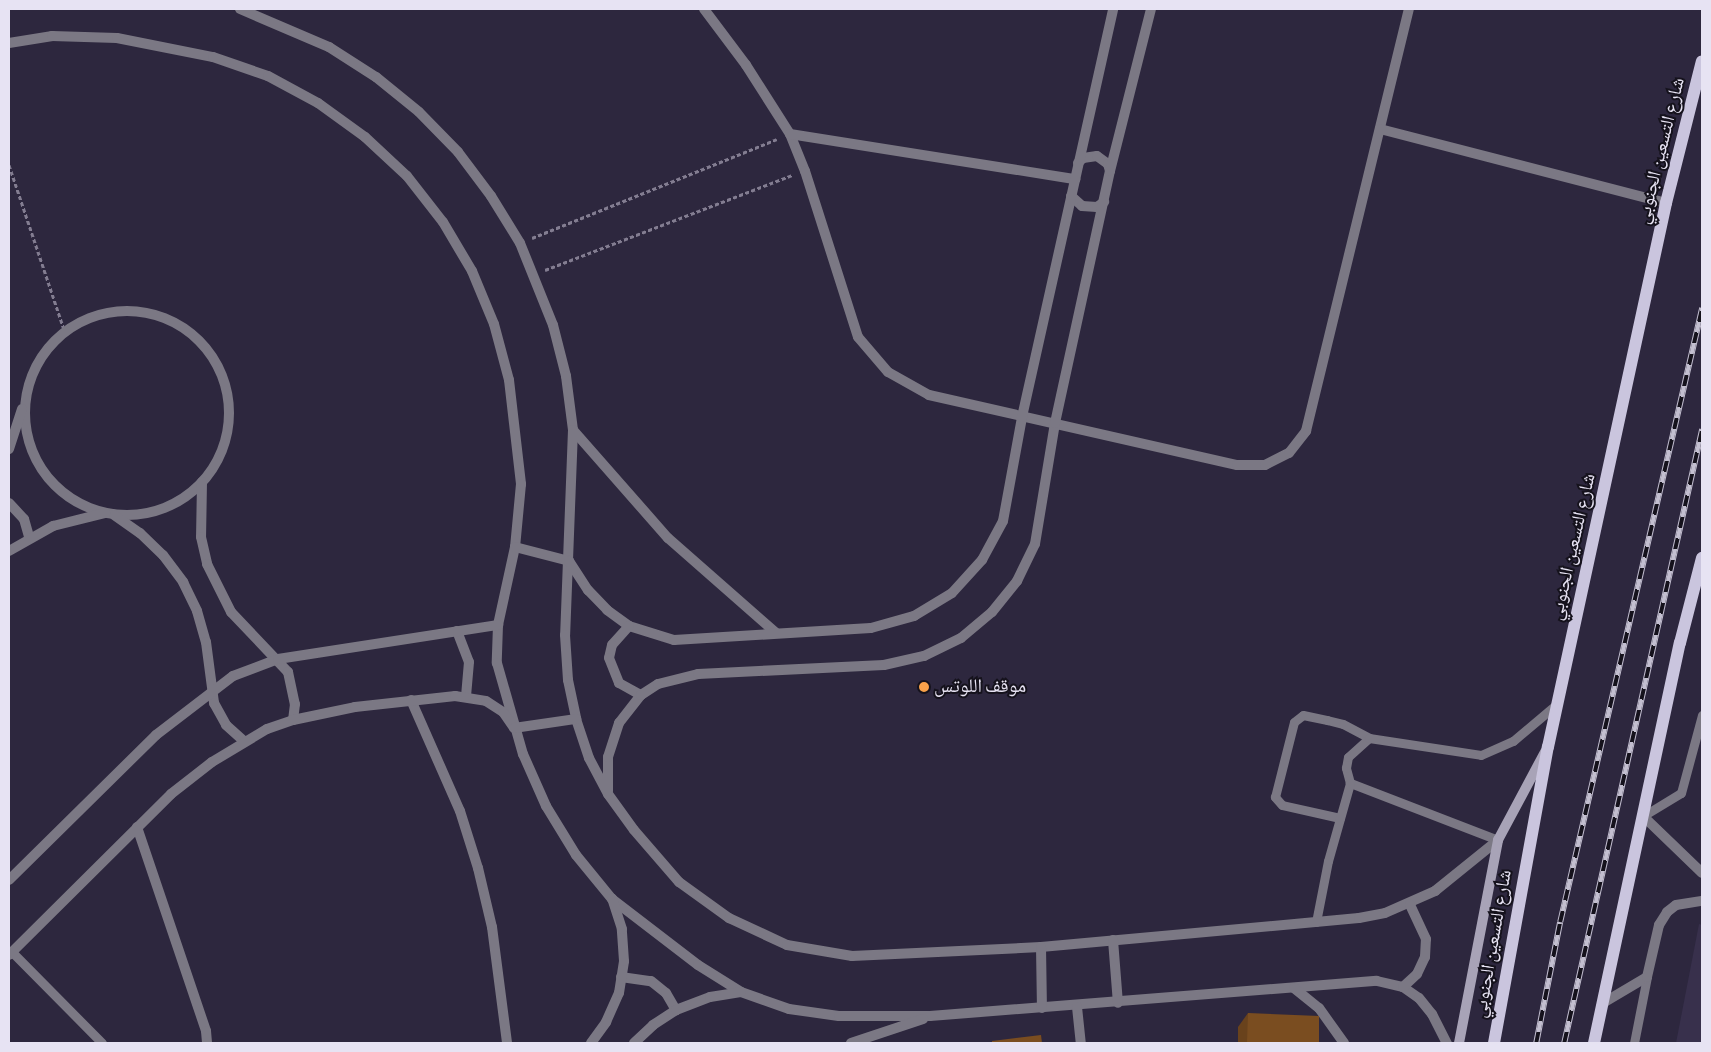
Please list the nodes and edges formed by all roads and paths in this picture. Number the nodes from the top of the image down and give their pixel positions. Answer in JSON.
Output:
{"nodes":[{"id":1,"x":240,"y":9,"type":"edge"},
{"id":2,"x":704,"y":9,"type":"edge"},
{"id":3,"x":1113,"y":9,"type":"edge"},
{"id":4,"x":1151,"y":9,"type":"edge"},
{"id":5,"x":1409,"y":9,"type":"edge"},
{"id":6,"x":9,"y":43,"type":"edge"},
{"id":7,"x":1702,"y":61,"type":"edge"},
{"id":8,"x":1380,"y":129,"type":"junction"},
{"id":9,"x":790,"y":134,"type":"junction"},
{"id":10,"x":1078,"y":163,"type":"junction"},
{"id":11,"x":9,"y":165,"type":"edge"},
{"id":12,"x":805,"y":171,"type":"junction"},
{"id":13,"x":1110,"y":171,"type":"junction"},
{"id":14,"x":1075,"y":179,"type":"junction"},
{"id":15,"x":1071,"y":196,"type":"junction"},
{"id":16,"x":1104,"y":202,"type":"junction"},
{"id":17,"x":1666,"y":203,"type":"junction"},
{"id":18,"x":520,"y":243,"type":"junction"},
{"id":19,"x":535,"y":274,"type":"junction"},
{"id":20,"x":65,"y":332,"type":"junction"},
{"id":21,"x":27,"y":394,"type":"junction"},
{"id":22,"x":1022,"y":417,"type":"junction"},
{"id":23,"x":1055,"y":423,"type":"junction"},
{"id":24,"x":573,"y":430,"type":"junction"},
{"id":25,"x":9,"y":449,"type":"edge"},
{"id":26,"x":202,"y":482,"type":"junction"},
{"id":27,"x":9,"y":503,"type":"edge"},
{"id":28,"x":109,"y":514,"type":"junction"},
{"id":29,"x":30,"y":537,"type":"junction"},
{"id":30,"x":515,"y":547,"type":"junction"},
{"id":31,"x":9,"y":551,"type":"edge"},
{"id":32,"x":1702,"y":558,"type":"edge"},
{"id":33,"x":569,"y":560,"type":"junction"},
{"id":34,"x":498,"y":625,"type":"junction"},
{"id":35,"x":629,"y":626,"type":"junction"},
{"id":36,"x":457,"y":631,"type":"junction"},
{"id":37,"x":776,"y":633,"type":"junction"},
{"id":38,"x":278,"y":659,"type":"junction"},
{"id":39,"x":211,"y":691,"type":"junction"},
{"id":40,"x":641,"y":695,"type":"junction"},
{"id":41,"x":466,"y":696,"type":"junction"},
{"id":42,"x":411,"y":700,"type":"junction"},
{"id":43,"x":1558,"y":704,"type":"junction"},
{"id":44,"x":1702,"y":715,"type":"edge"},
{"id":45,"x":576,"y":719,"type":"junction"},
{"id":46,"x":293,"y":720,"type":"junction"},
{"id":47,"x":514,"y":728,"type":"junction"},
{"id":48,"x":1369,"y":738,"type":"junction"},
{"id":49,"x":244,"y":741,"type":"junction"},
{"id":50,"x":1548,"y":747,"type":"junction"},
{"id":51,"x":1350,"y":783,"type":"junction"},
{"id":52,"x":608,"y":794,"type":"junction"},
{"id":53,"x":1643,"y":816,"type":"junction"},
{"id":54,"x":1340,"y":818,"type":"junction"},
{"id":55,"x":137,"y":827,"type":"junction"},
{"id":56,"x":1498,"y":840,"type":"junction"},
{"id":57,"x":1702,"y":872,"type":"edge"},
{"id":58,"x":9,"y":880,"type":"edge"},
{"id":59,"x":612,"y":898,"type":"junction"},
{"id":60,"x":1702,"y":901,"type":"edge"},
{"id":61,"x":1410,"y":904,"type":"junction"},
{"id":62,"x":1316,"y":922,"type":"junction"},
{"id":63,"x":1113,"y":940,"type":"junction"},
{"id":64,"x":1041,"y":947,"type":"junction"},
{"id":65,"x":10,"y":953,"type":"edge"},
{"id":66,"x":622,"y":977,"type":"junction"},
{"id":67,"x":1647,"y":977,"type":"junction"},
{"id":68,"x":1402,"y":986,"type":"junction"},
{"id":69,"x":1294,"y":988,"type":"junction"},
{"id":70,"x":741,"y":992,"type":"junction"},
{"id":71,"x":1603,"y":1002,"type":"junction"},
{"id":72,"x":1118,"y":1004,"type":"junction"},
{"id":73,"x":1077,"y":1007,"type":"junction"},
{"id":74,"x":1042,"y":1008,"type":"junction"},
{"id":75,"x":676,"y":1010,"type":"junction"},
{"id":76,"x":930,"y":1016,"type":"junction"},
{"id":77,"x":102,"y":1043,"type":"edge"},
{"id":78,"x":206,"y":1043,"type":"edge"},
{"id":79,"x":507,"y":1043,"type":"edge"},
{"id":80,"x":591,"y":1043,"type":"edge"},
{"id":81,"x":634,"y":1043,"type":"edge"},
{"id":82,"x":851,"y":1043,"type":"edge"},
{"id":83,"x":1081,"y":1043,"type":"edge"},
{"id":84,"x":1344,"y":1043,"type":"edge"},
{"id":85,"x":1447,"y":1043,"type":"edge"},
{"id":86,"x":1459,"y":1043,"type":"edge"},
{"id":87,"x":1494,"y":1043,"type":"edge"},
{"id":88,"x":1594,"y":1043,"type":"edge"},
{"id":89,"x":1634,"y":1043,"type":"edge"}],
"edges":[{"from":1,"to":18,"type":"street"},
{"from":2,"to":9,"type":"street"},
{"from":3,"to":10,"type":"street"},
{"from":4,"to":13,"type":"street"},
{"from":5,"to":8,"type":"street"},
{"from":6,"to":30,"type":"street"},
{"from":7,"to":17,"type":"main road","name":"شارع التسعين الجنوبي"},
{"from":8,"to":17,"type":"street"},
{"from":8,"to":23,"type":"street"},
{"from":9,"to":12,"type":"street"},
{"from":9,"to":14,"type":"street"},
{"from":9,"to":18,"type":"path"},
{"from":10,"to":13,"type":"street"},
{"from":10,"to":14,"type":"street"},
{"from":11,"to":20,"type":"path"},
{"from":12,"to":19,"type":"path"},
{"from":12,"to":22,"type":"street"},
{"from":13,"to":16,"type":"street"},
{"from":14,"to":15,"type":"street"},
{"from":15,"to":16,"type":"street"},
{"from":15,"to":22,"type":"street"},
{"from":16,"to":23,"type":"street"},
{"from":17,"to":43,"type":"main road","name":"شارع التسعين الجنوبي"},
{"from":18,"to":19,"type":"street"},
{"from":19,"to":24,"type":"street"},
{"from":20,"to":21,"type":"street"},
{"from":20,"to":26,"type":"street"},
{"from":21,"to":25,"type":"street"},
{"from":21,"to":28,"type":"street"},
{"from":22,"to":23,"type":"street"},
{"from":22,"to":37,"type":"street"},
{"from":23,"to":40,"type":"street"},
{"from":24,"to":33,"type":"street"},
{"from":24,"to":37,"type":"street"},
{"from":26,"to":28,"type":"street"},
{"from":26,"to":38,"type":"street"},
{"from":27,"to":29,"type":"street"},
{"from":28,"to":29,"type":"street"},
{"from":28,"to":39,"type":"street"},
{"from":29,"to":31,"type":"street"},
{"from":30,"to":33,"type":"street"},
{"from":30,"to":34,"type":"street"},
{"from":32,"to":53,"type":"main road"},
{"from":33,"to":35,"type":"street"},
{"from":33,"to":45,"type":"street"},
{"from":34,"to":36,"type":"street"},
{"from":34,"to":47,"type":"street"},
{"from":35,"to":37,"type":"street"},
{"from":35,"to":40,"type":"street"},
{"from":36,"to":38,"type":"street"},
{"from":36,"to":41,"type":"street"},
{"from":38,"to":39,"type":"street"},
{"from":38,"to":46,"type":"street"},
{"from":39,"to":49,"type":"street"},
{"from":39,"to":58,"type":"street"},
{"from":40,"to":52,"type":"street"},
{"from":41,"to":42,"type":"street"},
{"from":41,"to":47,"type":"street"},
{"from":42,"to":46,"type":"street"},
{"from":42,"to":79,"type":"street"},
{"from":43,"to":48,"type":"lane"},
{"from":43,"to":50,"type":"main road","name":"شارع التسعين الجنوبي"},
{"from":44,"to":53,"type":"lane"},
{"from":45,"to":47,"type":"street"},
{"from":45,"to":52,"type":"street"},
{"from":46,"to":49,"type":"street"},
{"from":47,"to":59,"type":"street"},
{"from":48,"to":51,"type":"lane"},
{"from":48,"to":54,"type":"lane"},
{"from":49,"to":55,"type":"street"},
{"from":50,"to":56,"type":"street"},
{"from":50,"to":87,"type":"main road","name":"شارع التسعين الجنوبي"},
{"from":51,"to":54,"type":"lane"},
{"from":51,"to":56,"type":"lane"},
{"from":52,"to":64,"type":"street"},
{"from":53,"to":57,"type":"street"},
{"from":53,"to":71,"type":"main road"},
{"from":54,"to":62,"type":"lane"},
{"from":55,"to":65,"type":"street"},
{"from":55,"to":78,"type":"street"},
{"from":56,"to":61,"type":"street"},
{"from":56,"to":86,"type":"street"},
{"from":59,"to":66,"type":"street"},
{"from":59,"to":70,"type":"street"},
{"from":60,"to":67,"type":"street"},
{"from":61,"to":62,"type":"street"},
{"from":61,"to":68,"type":"street"},
{"from":62,"to":63,"type":"street"},
{"from":63,"to":64,"type":"street"},
{"from":63,"to":72,"type":"street"},
{"from":64,"to":74,"type":"street"},
{"from":65,"to":77,"type":"lane"},
{"from":66,"to":75,"type":"street"},
{"from":66,"to":80,"type":"street"},
{"from":67,"to":71,"type":"street"},
{"from":67,"to":89,"type":"lane"},
{"from":68,"to":69,"type":"street"},
{"from":68,"to":85,"type":"street"},
{"from":69,"to":72,"type":"street"},
{"from":69,"to":84,"type":"street"},
{"from":70,"to":75,"type":"street"},
{"from":70,"to":76,"type":"street"},
{"from":71,"to":88,"type":"main road"},
{"from":72,"to":73,"type":"street"},
{"from":73,"to":74,"type":"street"},
{"from":73,"to":83,"type":"street"},
{"from":74,"to":76,"type":"street"},
{"from":75,"to":81,"type":"street"},
{"from":76,"to":82,"type":"street"}]}
